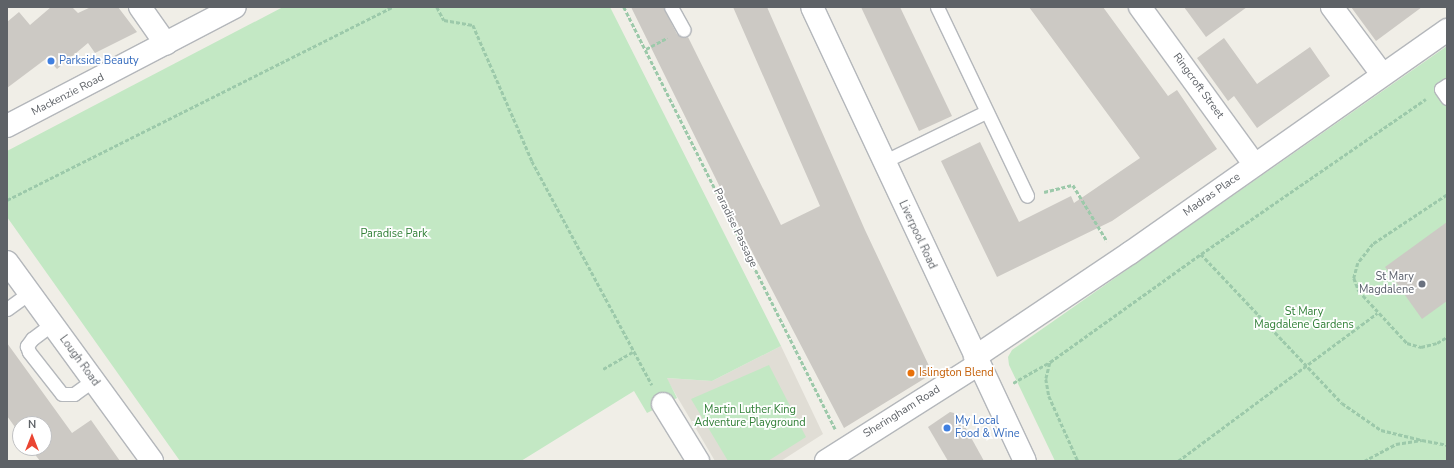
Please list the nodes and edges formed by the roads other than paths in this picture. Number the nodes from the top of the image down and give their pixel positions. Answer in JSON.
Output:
{"nodes":[{"id":1,"x":140,"y":7,"type":"edge"},
{"id":2,"x":235,"y":7,"type":"edge"},
{"id":3,"x":671,"y":7,"type":"edge"},
{"id":4,"x":812,"y":7,"type":"edge"},
{"id":5,"x":937,"y":7,"type":"edge"},
{"id":6,"x":1140,"y":7,"type":"edge"},
{"id":7,"x":1332,"y":7,"type":"edge"},
{"id":8,"x":684,"y":30,"type":"road end"},
{"id":9,"x":1447,"y":30,"type":"edge"},
{"id":10,"x":166,"y":44,"type":"junction"},
{"id":11,"x":1382,"y":74,"type":"junction"},
{"id":12,"x":986,"y":112,"type":"junction"},
{"id":13,"x":7,"y":126,"type":"edge"},
{"id":14,"x":883,"y":162,"type":"junction"},
{"id":15,"x":1255,"y":165,"type":"junction"},
{"id":16,"x":1027,"y":196,"type":"road end"},
{"id":17,"x":7,"y":262,"type":"edge"},
{"id":18,"x":29,"y":293,"type":"junction"},
{"id":19,"x":7,"y":310,"type":"edge"},
{"id":20,"x":52,"y":324,"type":"junction"},
{"id":21,"x":977,"y":360,"type":"junction"},
{"id":22,"x":93,"y":380,"type":"junction"},
{"id":23,"x":663,"y":404,"type":"road end"},
{"id":24,"x":1021,"y":459,"type":"edge"},
{"id":25,"x":152,"y":461,"type":"edge"},
{"id":26,"x":698,"y":461,"type":"edge"},
{"id":27,"x":826,"y":461,"type":"edge"}],
"edges":[{"from":1,"to":10,"type":"street"},
{"from":2,"to":10,"type":"street","name":"Mackenzie Road"},
{"from":3,"to":8,"type":"lane"},
{"from":4,"to":14,"type":"street","name":"Liverpool Road"},
{"from":5,"to":12,"type":"lane"},
{"from":6,"to":15,"type":"street","name":"Ringcroft Street"},
{"from":7,"to":11,"type":"street"},
{"from":9,"to":11,"type":"street","name":"Madras Place"},
{"from":10,"to":13,"type":"street","name":"Mackenzie Road"},
{"from":11,"to":15,"type":"street","name":"Madras Place"},
{"from":12,"to":14,"type":"lane"},
{"from":12,"to":16,"type":"lane"},
{"from":14,"to":21,"type":"street","name":"Liverpool Road"},
{"from":15,"to":21,"type":"street","name":"Madras Place"},
{"from":17,"to":18,"type":"street","name":"Lough Road"},
{"from":18,"to":19,"type":"lane"},
{"from":18,"to":20,"type":"street","name":"Lough Road"},
{"from":20,"to":22,"type":"street","name":"Lough Road"},
{"from":20,"to":22,"type":"lane"},
{"from":21,"to":24,"type":"street","name":"Liverpool Road"},
{"from":21,"to":27,"type":"street","name":"Sheringham Road"},
{"from":22,"to":25,"type":"street","name":"Lough Road"},
{"from":23,"to":26,"type":"street"}]}
